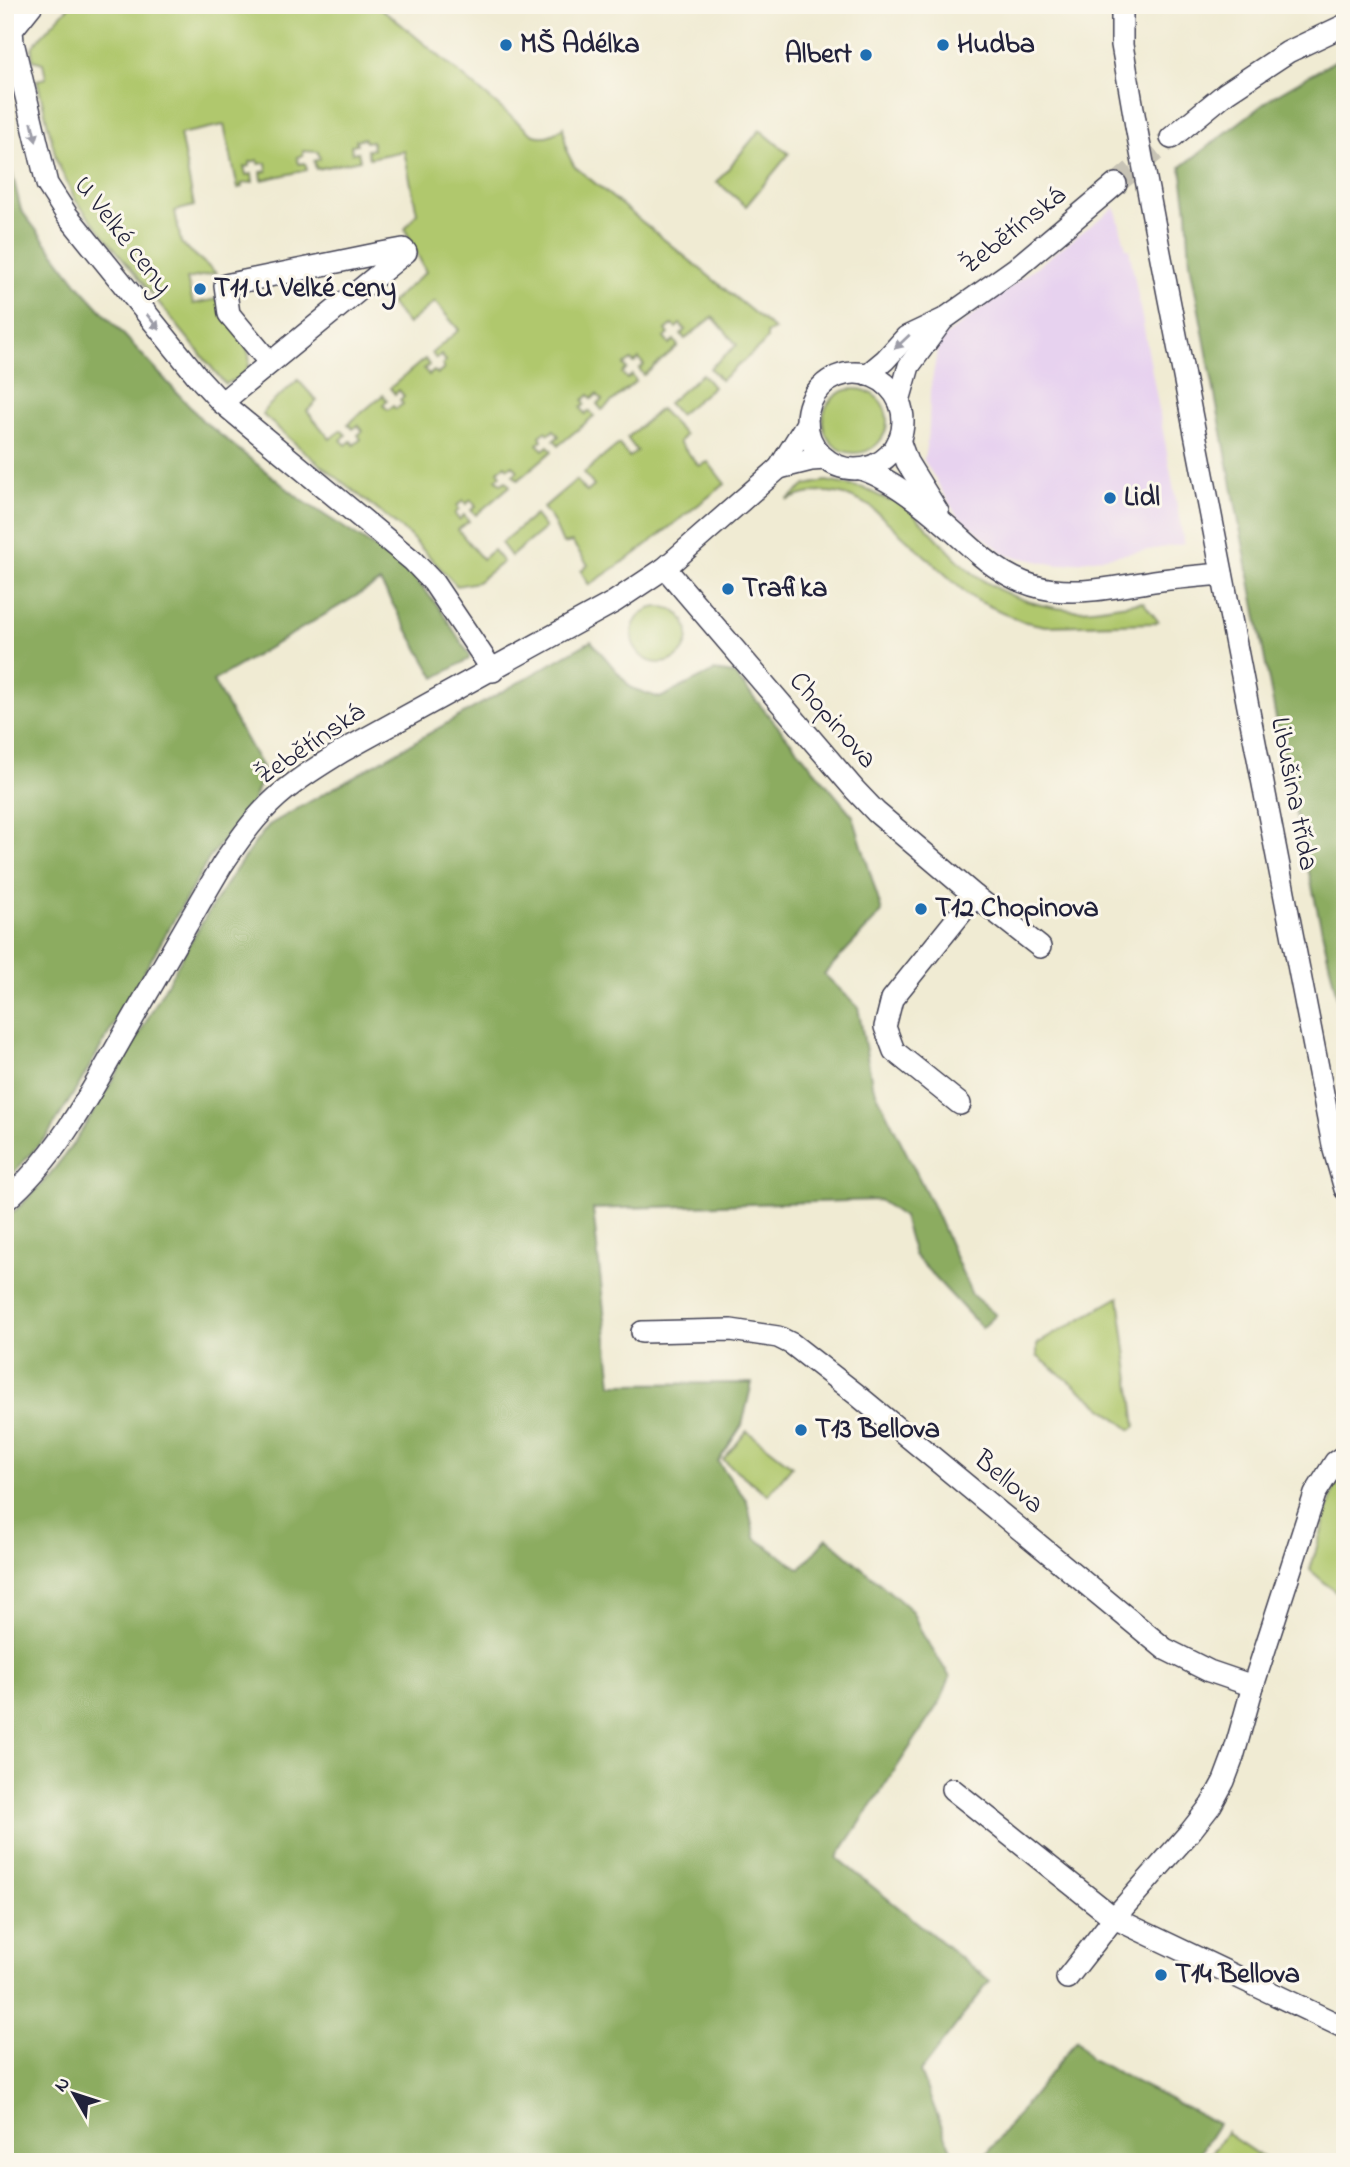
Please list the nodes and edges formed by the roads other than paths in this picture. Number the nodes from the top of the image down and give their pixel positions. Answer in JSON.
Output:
{"nodes":[{"id":1,"x":32,"y":5,"type":"edge"},
{"id":2,"x":1122,"y":5,"type":"edge"},
{"id":3,"x":1345,"y":26,"type":"edge"},
{"id":4,"x":1171,"y":138,"type":"tunnel mouth"},
{"id":5,"x":1116,"y":184,"type":"tunnel mouth"},
{"id":6,"x":944,"y":319,"type":"junction"},
{"id":7,"x":270,"y":363,"type":"junction"},
{"id":8,"x":867,"y":374,"type":"junction"},
{"id":9,"x":899,"y":401,"type":"junction"},
{"id":10,"x":221,"y":402,"type":"junction"},
{"id":11,"x":807,"y":423,"type":"junction"},
{"id":12,"x":899,"y":440,"type":"junction"},
{"id":13,"x":826,"y":459,"type":"junction"},
{"id":14,"x":779,"y":468,"type":"junction"},
{"id":15,"x":861,"y":469,"type":"junction"},
{"id":16,"x":945,"y":522,"type":"junction"},
{"id":17,"x":665,"y":568,"type":"junction"},
{"id":18,"x":1222,"y":574,"type":"junction"},
{"id":19,"x":493,"y":671,"type":"junction"},
{"id":20,"x":975,"y":896,"type":"junction"},
{"id":21,"x":1040,"y":947,"type":"dead end"},
{"id":22,"x":960,"y":1104,"type":"dead end"},
{"id":23,"x":1345,"y":1189,"type":"edge"},
{"id":24,"x":5,"y":1201,"type":"edge"},
{"id":25,"x":642,"y":1332,"type":"dead end"},
{"id":26,"x":1345,"y":1454,"type":"edge"},
{"id":27,"x":1253,"y":1686,"type":"junction"},
{"id":28,"x":952,"y":1789,"type":"dead end"},
{"id":29,"x":1114,"y":1918,"type":"junction"},
{"id":30,"x":1067,"y":1978,"type":"dead end"},
{"id":31,"x":1345,"y":2028,"type":"edge"}],
"edges":[{"from":1,"to":10,"type":"street","name":"U Velké ceny","one_way":true},
{"from":2,"to":18,"type":"street","name":"Libušina třída","bridge":true},
{"from":3,"to":4,"type":"street"},
{"from":5,"to":6,"type":"street","name":"Žebětínská"},
{"from":6,"to":8,"type":"street","name":"Žebětínská","one_way":true},
{"from":6,"to":9,"type":"street","name":"Žebětínská"},
{"from":7,"to":7,"type":"street"},
{"from":7,"to":10,"type":"street"},
{"from":8,"to":9,"type":"street"},
{"from":8,"to":11,"type":"street"},
{"from":9,"to":12,"type":"street"},
{"from":10,"to":19,"type":"street","name":"U Velké ceny"},
{"from":11,"to":13,"type":"street"},
{"from":11,"to":14,"type":"street","name":"Žebětínská"},
{"from":12,"to":15,"type":"street"},
{"from":12,"to":16,"type":"street"},
{"from":13,"to":14,"type":"street","name":"Žebětínská"},
{"from":13,"to":15,"type":"street"},
{"from":14,"to":17,"type":"street","name":"Žebětínská"},
{"from":15,"to":16,"type":"street"},
{"from":16,"to":18,"type":"street"},
{"from":17,"to":19,"type":"street","name":"Žebětínská"},
{"from":17,"to":20,"type":"street","name":"Chopinova"},
{"from":18,"to":23,"type":"street","name":"Libušina třída"},
{"from":19,"to":24,"type":"street","name":"Žebětínská"},
{"from":20,"to":21,"type":"street","name":"Chopinova"},
{"from":20,"to":22,"type":"street"},
{"from":25,"to":27,"type":"street","name":"Bellova"},
{"from":26,"to":27,"type":"street"},
{"from":27,"to":29,"type":"street"},
{"from":28,"to":29,"type":"street"},
{"from":29,"to":30,"type":"street"},
{"from":29,"to":31,"type":"street"}]}
